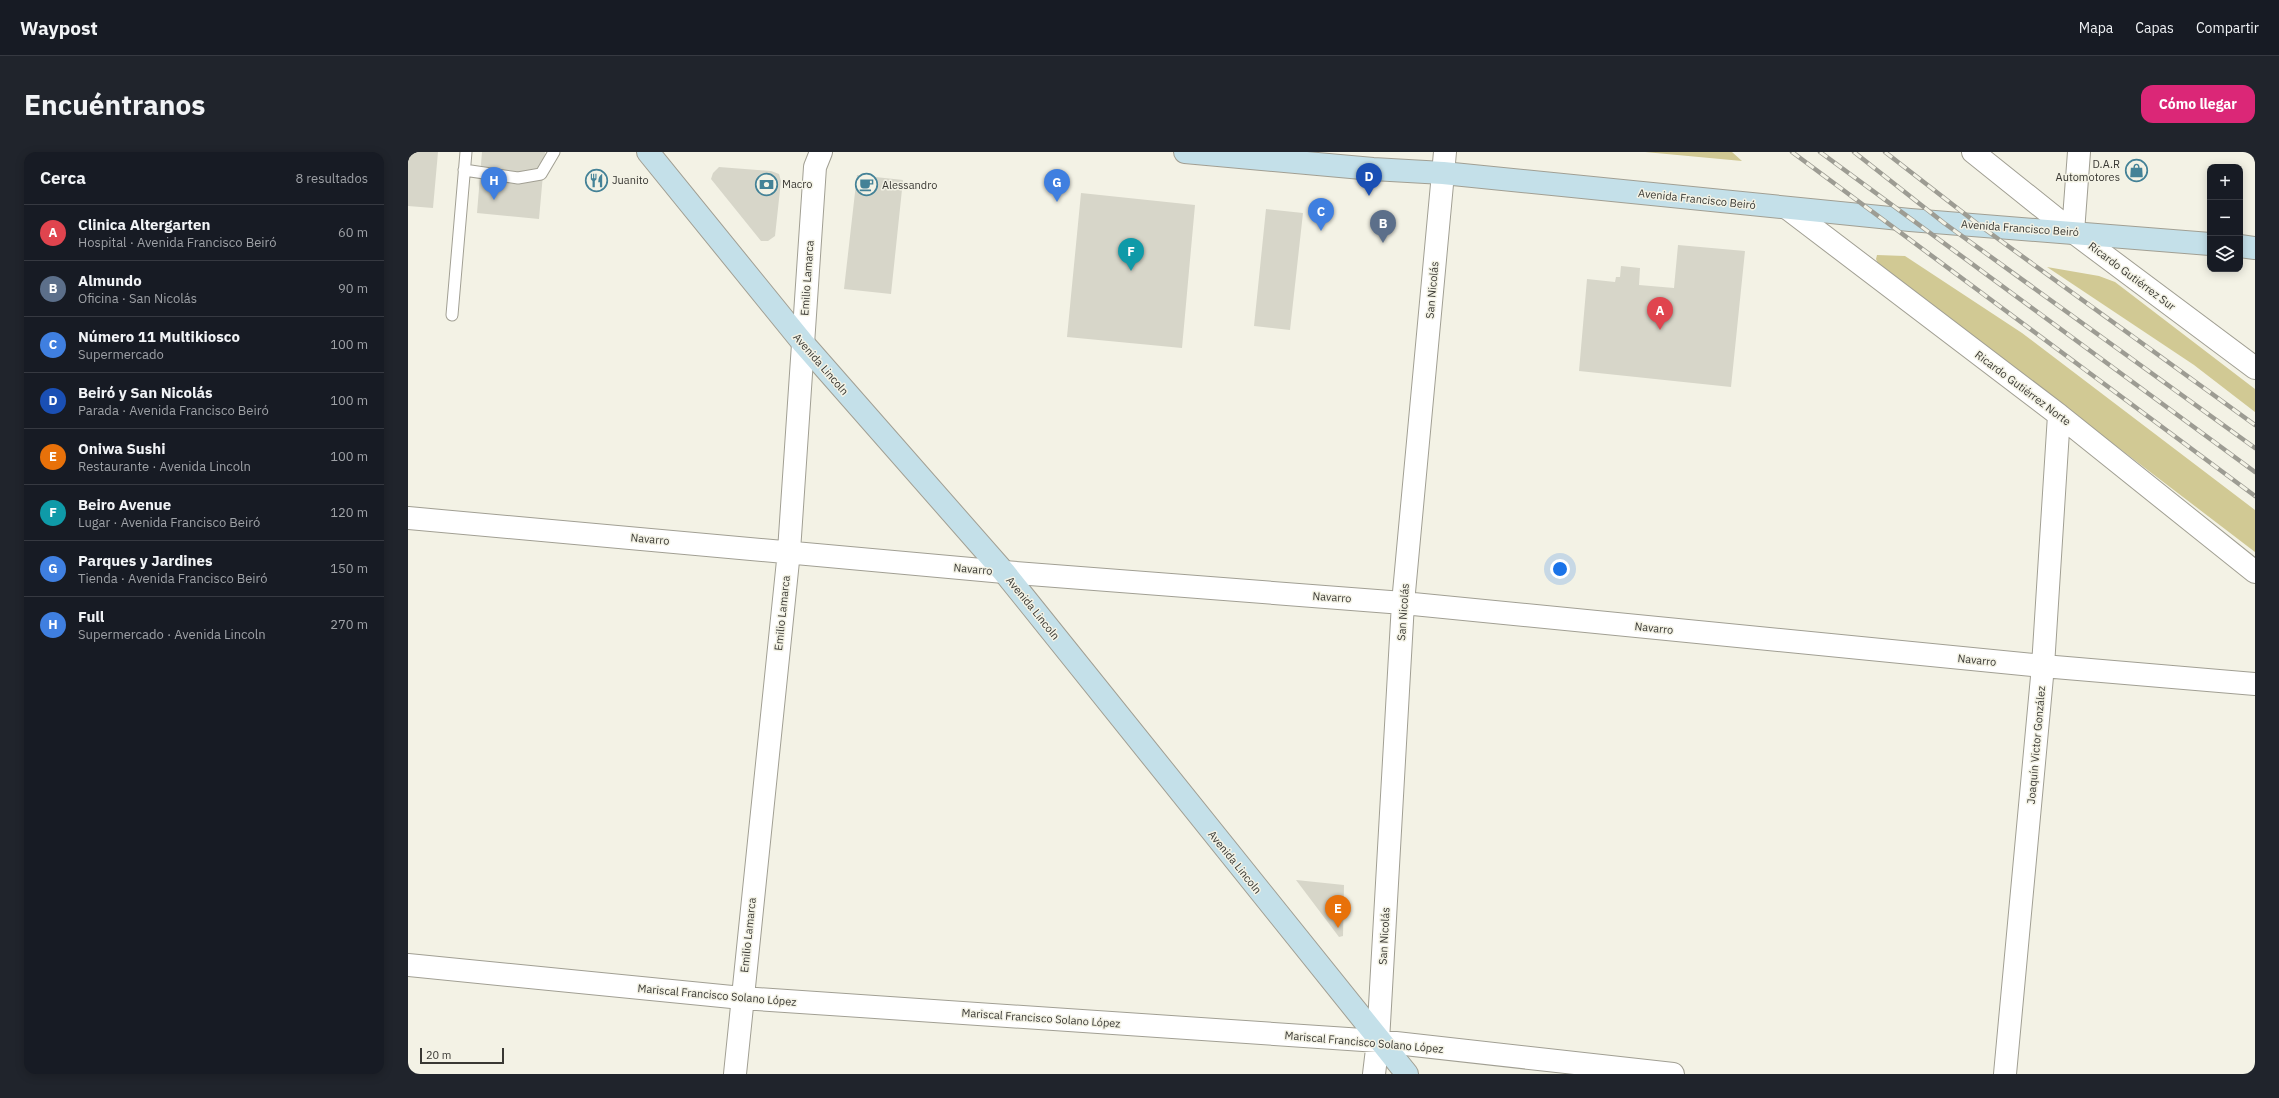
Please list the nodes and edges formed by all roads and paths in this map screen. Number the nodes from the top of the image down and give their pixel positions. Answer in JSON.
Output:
{"nodes":[{"id":1,"x":466,"y":152,"type":"edge"},
{"id":2,"x":554,"y":152,"type":"edge"},
{"id":3,"x":648,"y":152,"type":"edge"},
{"id":4,"x":821,"y":152,"type":"edge"},
{"id":5,"x":1185,"y":152,"type":"edge"},
{"id":6,"x":1973,"y":152,"type":"edge"},
{"id":7,"x":2079,"y":152,"type":"edge"},
{"id":8,"x":1444,"y":163,"type":"edge"},
{"id":9,"x":464,"y":170,"type":"junction"},
{"id":10,"x":1787,"y":208,"type":"junction"},
{"id":11,"x":2073,"y":232,"type":"junction"},
{"id":12,"x":2207,"y":244,"type":"edge"},
{"id":13,"x":2243,"y":246,"type":"edge"},
{"id":14,"x":2255,"y":248,"type":"edge"},
{"id":15,"x":452,"y":315,"type":"dead end"},
{"id":16,"x":803,"y":344,"type":"junction"},
{"id":17,"x":2255,"y":368,"type":"edge"},
{"id":18,"x":2059,"y":415,"type":"junction"},
{"id":19,"x":408,"y":518,"type":"edge"},
{"id":20,"x":789,"y":551,"type":"junction"},
{"id":21,"x":1004,"y":572,"type":"junction"},
{"id":22,"x":2255,"y":572,"type":"edge"},
{"id":23,"x":1403,"y":603,"type":"junction"},
{"id":24,"x":2043,"y":666,"type":"junction"},
{"id":25,"x":2255,"y":684,"type":"edge"},
{"id":26,"x":408,"y":965,"type":"edge"},
{"id":27,"x":742,"y":998,"type":"junction"},
{"id":28,"x":1378,"y":1041,"type":"junction"},
{"id":29,"x":735,"y":1074,"type":"edge"},
{"id":30,"x":1374,"y":1074,"type":"edge"},
{"id":31,"x":1407,"y":1074,"type":"edge"},
{"id":32,"x":1673,"y":1074,"type":"edge"},
{"id":33,"x":2005,"y":1074,"type":"edge"}],
"edges":[{"from":1,"to":9,"type":"lane"},
{"from":2,"to":9,"type":"lane"},
{"from":3,"to":16,"type":"street","name":"Avenida Lincoln"},
{"from":4,"to":16,"type":"street","name":"Emilio Lamarca"},
{"from":5,"to":8,"type":"street","name":"Avenida Francisco Beiró"},
{"from":6,"to":11,"type":"street","name":"Ricardo Gutiérrez Sur"},
{"from":7,"to":11,"type":"street"},
{"from":8,"to":10,"type":"street","name":"Avenida Francisco Beiró"},
{"from":8,"to":23,"type":"street","name":"San Nicolás"},
{"from":9,"to":15,"type":"lane"},
{"from":10,"to":11,"type":"street","name":"Avenida Francisco Beiró"},
{"from":10,"to":18,"type":"street","name":"Ricardo Gutiérrez Norte"},
{"from":11,"to":12,"type":"street","name":"Avenida Francisco Beiró"},
{"from":11,"to":17,"type":"street","name":"Ricardo Gutiérrez Sur"},
{"from":13,"to":14,"type":"street"},
{"from":16,"to":20,"type":"street","name":"Emilio Lamarca"},
{"from":16,"to":21,"type":"street","name":"Avenida Lincoln"},
{"from":18,"to":22,"type":"street","name":"Ricardo Gutiérrez Norte"},
{"from":18,"to":24,"type":"street","name":"Joaquín Victor González"},
{"from":19,"to":20,"type":"street","name":"Navarro"},
{"from":20,"to":21,"type":"street","name":"Navarro"},
{"from":20,"to":27,"type":"street","name":"Emilio Lamarca"},
{"from":21,"to":23,"type":"street","name":"Navarro"},
{"from":21,"to":28,"type":"street","name":"Avenida Lincoln"},
{"from":23,"to":24,"type":"street","name":"Navarro"},
{"from":23,"to":28,"type":"street","name":"San Nicolás"},
{"from":24,"to":25,"type":"street","name":"Navarro"},
{"from":24,"to":33,"type":"street","name":"Joaquín Victor González"},
{"from":26,"to":27,"type":"street","name":"Mariscal Francisco Solano López"},
{"from":27,"to":28,"type":"street","name":"Mariscal Francisco Solano López"},
{"from":27,"to":29,"type":"street","name":"Emilio Lamarca"},
{"from":28,"to":30,"type":"street","name":"San Nicolás"},
{"from":28,"to":31,"type":"street","name":"Avenida Lincoln"},
{"from":28,"to":32,"type":"street","name":"Mariscal Francisco Solano López"}]}
